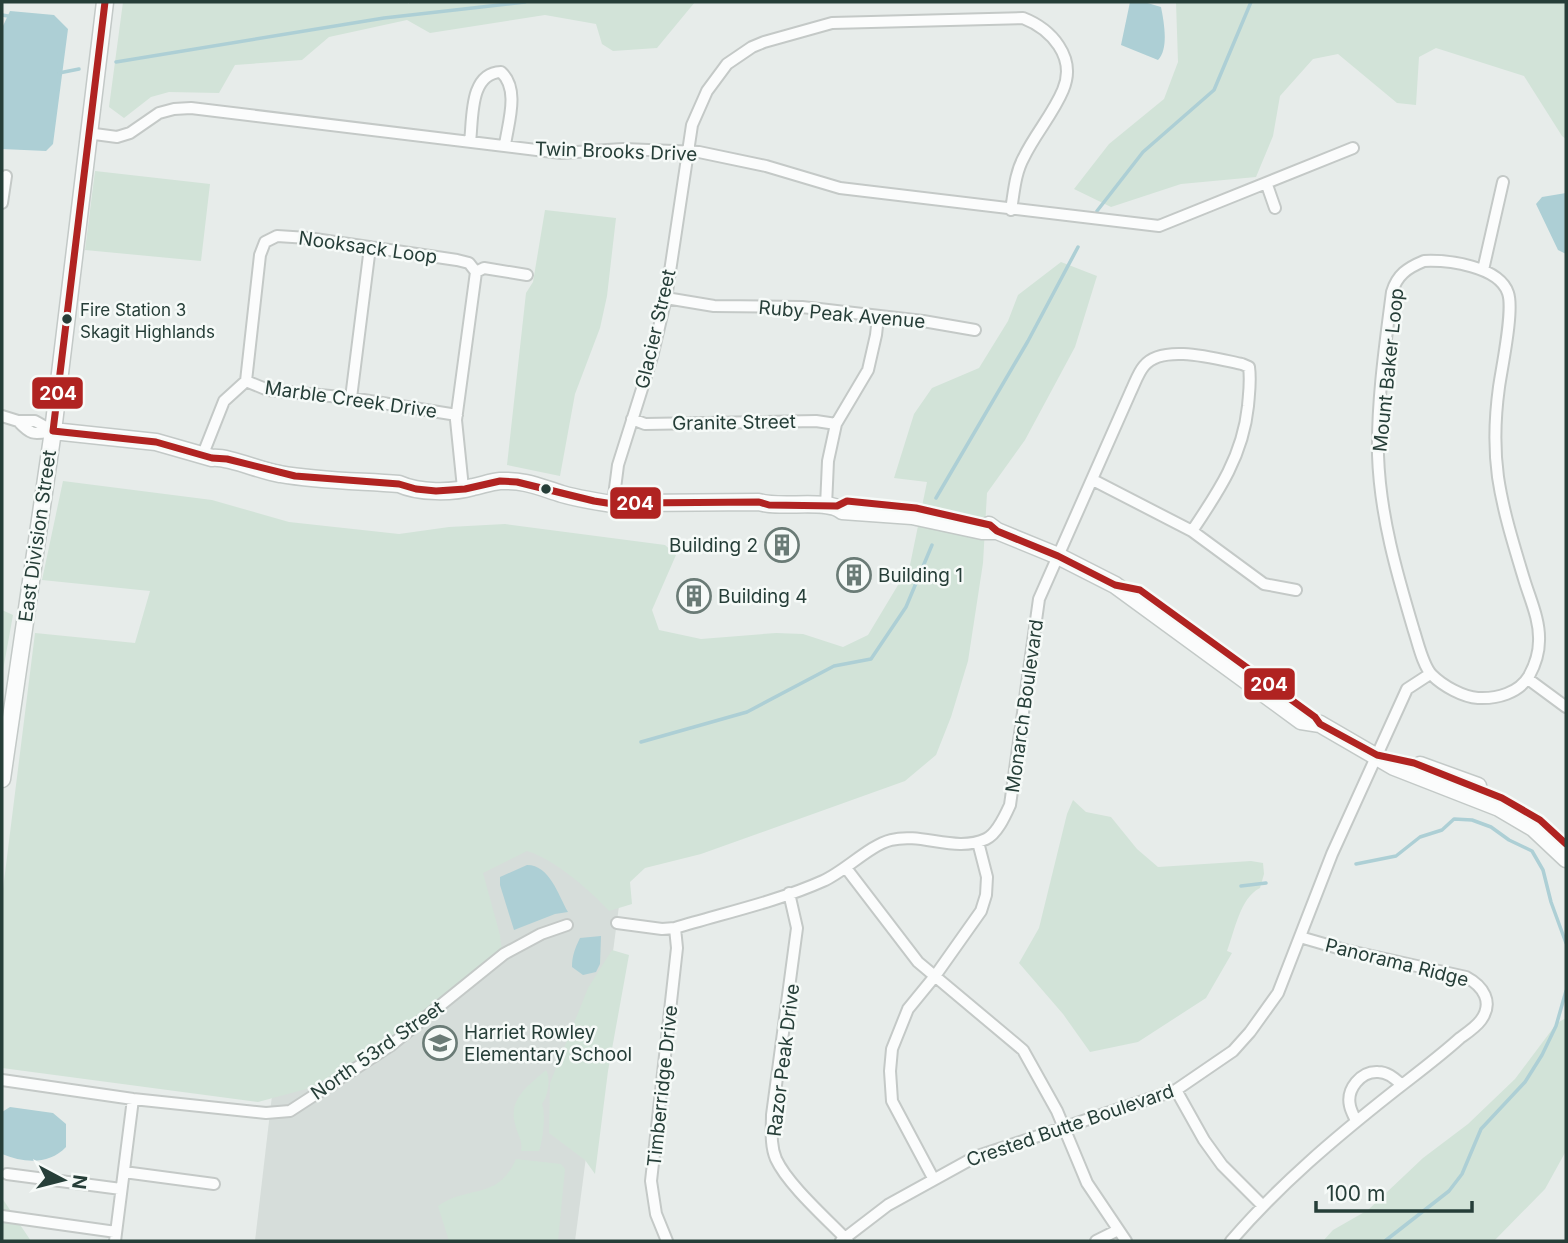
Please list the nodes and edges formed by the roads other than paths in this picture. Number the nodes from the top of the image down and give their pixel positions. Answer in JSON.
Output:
{"nodes":[{"id":1,"x":105,"y":2,"type":"edge"},
{"id":2,"x":87,"y":133,"type":"junction"},
{"id":3,"x":470,"y":142,"type":"junction"},
{"id":4,"x":505,"y":145,"type":"junction"},
{"id":5,"x":1353,"y":148,"type":"dead end"},
{"id":6,"x":689,"y":151,"type":"junction"},
{"id":7,"x":6,"y":176,"type":"dead end"},
{"id":8,"x":1503,"y":182,"type":"dead end"},
{"id":9,"x":1267,"y":185,"type":"junction"},
{"id":10,"x":2,"y":204,"type":"edge"},
{"id":11,"x":1275,"y":208,"type":"dead end"},
{"id":12,"x":1011,"y":210,"type":"junction"},
{"id":13,"x":370,"y":247,"type":"junction"},
{"id":14,"x":1483,"y":270,"type":"junction"},
{"id":15,"x":476,"y":272,"type":"junction"},
{"id":16,"x":527,"y":275,"type":"dead end"},
{"id":17,"x":666,"y":298,"type":"junction"},
{"id":18,"x":878,"y":317,"type":"junction"},
{"id":19,"x":975,"y":330,"type":"dead end"},
{"id":20,"x":246,"y":381,"type":"junction"},
{"id":21,"x":351,"y":398,"type":"junction"},
{"id":22,"x":457,"y":415,"type":"junction"},
{"id":23,"x":2,"y":416,"type":"edge"},
{"id":24,"x":632,"y":419,"type":"junction"},
{"id":25,"x":836,"y":424,"type":"junction"},
{"id":26,"x":52,"y":431,"type":"junction"},
{"id":27,"x":207,"y":456,"type":"junction"},
{"id":28,"x":1093,"y":480,"type":"junction"},
{"id":29,"x":469,"y":488,"type":"junction"},
{"id":30,"x":620,"y":505,"type":"junction"},
{"id":31,"x":832,"y":506,"type":"junction"},
{"id":32,"x":1192,"y":531,"type":"junction"},
{"id":33,"x":1058,"y":556,"type":"junction"},
{"id":34,"x":1296,"y":590,"type":"dead end"},
{"id":35,"x":1430,"y":674,"type":"junction"},
{"id":36,"x":1528,"y":679,"type":"junction"},
{"id":37,"x":1566,"y":707,"type":"edge"},
{"id":38,"x":1377,"y":755,"type":"junction"},
{"id":39,"x":2,"y":779,"type":"edge"},
{"id":40,"x":978,"y":842,"type":"junction"},
{"id":41,"x":1566,"y":844,"type":"edge"},
{"id":42,"x":1566,"y":859,"type":"edge"},
{"id":43,"x":846,"y":868,"type":"junction"},
{"id":44,"x":789,"y":893,"type":"junction"},
{"id":45,"x":617,"y":923,"type":"dead end"},
{"id":46,"x":566,"y":925,"type":"dead end"},
{"id":47,"x":675,"y":928,"type":"junction"},
{"id":48,"x":1300,"y":937,"type":"junction"},
{"id":49,"x":935,"y":976,"type":"junction"},
{"id":50,"x":2,"y":1080,"type":"edge"},
{"id":51,"x":1402,"y":1085,"type":"junction"},
{"id":52,"x":1176,"y":1090,"type":"junction"},
{"id":53,"x":133,"y":1099,"type":"junction"},
{"id":54,"x":1356,"y":1121,"type":"junction"},
{"id":55,"x":1063,"y":1128,"type":"junction"},
{"id":56,"x":124,"y":1172,"type":"junction"},
{"id":57,"x":7,"y":1174,"type":"dead end"},
{"id":58,"x":933,"y":1178,"type":"junction"},
{"id":59,"x":214,"y":1184,"type":"dead end"},
{"id":60,"x":121,"y":1189,"type":"junction"},
{"id":61,"x":1262,"y":1206,"type":"junction"},
{"id":62,"x":2,"y":1216,"type":"edge"},
{"id":63,"x":1118,"y":1230,"type":"junction"},
{"id":64,"x":115,"y":1236,"type":"edge"},
{"id":65,"x":844,"y":1240,"type":"edge"},
{"id":66,"x":667,"y":1241,"type":"edge"},
{"id":67,"x":1097,"y":1241,"type":"edge"},
{"id":68,"x":1126,"y":1241,"type":"edge"},
{"id":69,"x":1231,"y":1241,"type":"edge"}],
"edges":[{"from":1,"to":2,"type":"street","name":"East Division Street"},
{"from":2,"to":3,"type":"street","name":"Twin Brooks Drive"},
{"from":2,"to":26,"type":"street","name":"East Division Street"},
{"from":3,"to":4,"type":"street","name":"Twin Brooks Drive"},
{"from":3,"to":4,"type":"street"},
{"from":4,"to":6,"type":"street","name":"Twin Brooks Drive"},
{"from":5,"to":9,"type":"street","name":"Twin Brooks Drive"},
{"from":6,"to":12,"type":"street","name":"Twin Brooks Drive"},
{"from":6,"to":12,"type":"street","name":"Glacier Street"},
{"from":6,"to":17,"type":"street","name":"Glacier Street"},
{"from":7,"to":10,"type":"street"},
{"from":8,"to":14,"type":"street"},
{"from":9,"to":11,"type":"street"},
{"from":9,"to":12,"type":"street","name":"Twin Brooks Drive"},
{"from":13,"to":15,"type":"street","name":"Nooksack Loop"},
{"from":13,"to":20,"type":"street","name":"Nooksack Loop"},
{"from":13,"to":21,"type":"street"},
{"from":14,"to":35,"type":"street","name":"Mount Baker Loop"},
{"from":14,"to":36,"type":"street"},
{"from":15,"to":16,"type":"street"},
{"from":15,"to":22,"type":"street"},
{"from":17,"to":18,"type":"street","name":"Ruby Peak Avenue"},
{"from":17,"to":24,"type":"street","name":"Glacier Street"},
{"from":18,"to":19,"type":"street","name":"Ruby Peak Avenue"},
{"from":18,"to":25,"type":"street"},
{"from":20,"to":21,"type":"street","name":"Marble Creek Drive"},
{"from":20,"to":27,"type":"street"},
{"from":21,"to":22,"type":"street","name":"Marble Creek Drive"},
{"from":22,"to":29,"type":"street"},
{"from":23,"to":26,"type":"street"},
{"from":24,"to":25,"type":"street","name":"Granite Street"},
{"from":24,"to":30,"type":"street","name":"Glacier Street"},
{"from":25,"to":31,"type":"street"},
{"from":26,"to":27,"type":"street"},
{"from":26,"to":39,"type":"street","name":"East Division Street"},
{"from":27,"to":29,"type":"street"},
{"from":28,"to":32,"type":"street"},
{"from":28,"to":32,"type":"street","name":"Monarch Boulevard"},
{"from":28,"to":33,"type":"street","name":"Monarch Boulevard"},
{"from":29,"to":30,"type":"street"},
{"from":30,"to":31,"type":"street"},
{"from":31,"to":33,"type":"street"},
{"from":32,"to":34,"type":"street"},
{"from":33,"to":38,"type":"street"},
{"from":33,"to":40,"type":"street","name":"Monarch Boulevard"},
{"from":35,"to":36,"type":"street"},
{"from":35,"to":38,"type":"street"},
{"from":36,"to":37,"type":"street"},
{"from":38,"to":41,"type":"street"},
{"from":38,"to":42,"type":"street"},
{"from":38,"to":48,"type":"street","name":"Crested Butte Boulevard"},
{"from":40,"to":43,"type":"street"},
{"from":40,"to":49,"type":"street"},
{"from":43,"to":44,"type":"street"},
{"from":43,"to":49,"type":"street"},
{"from":44,"to":47,"type":"street"},
{"from":44,"to":65,"type":"street","name":"Razor Peak Drive"},
{"from":45,"to":47,"type":"street"},
{"from":46,"to":53,"type":"street","name":"North 53rd Street"},
{"from":47,"to":66,"type":"street","name":"Timberridge Drive"},
{"from":48,"to":51,"type":"street","name":"Panorama Ridge"},
{"from":48,"to":52,"type":"street","name":"Crested Butte Boulevard"},
{"from":49,"to":55,"type":"street"},
{"from":49,"to":58,"type":"street"},
{"from":50,"to":53,"type":"street","name":"North 53rd Street"},
{"from":51,"to":54,"type":"street","name":"Panorama Ridge"},
{"from":51,"to":54,"type":"street"},
{"from":52,"to":55,"type":"street","name":"Crested Butte Boulevard"},
{"from":52,"to":61,"type":"street"},
{"from":53,"to":56,"type":"street"},
{"from":54,"to":61,"type":"street","name":"Panorama Ridge"},
{"from":55,"to":58,"type":"street","name":"Crested Butte Boulevard"},
{"from":55,"to":63,"type":"street"},
{"from":56,"to":59,"type":"street"},
{"from":56,"to":60,"type":"street"},
{"from":57,"to":60,"type":"street"},
{"from":58,"to":65,"type":"street","name":"Crested Butte Boulevard"},
{"from":60,"to":64,"type":"street"},
{"from":61,"to":69,"type":"street","name":"Panorama Ridge"},
{"from":62,"to":64,"type":"street"},
{"from":63,"to":67,"type":"street"},
{"from":63,"to":68,"type":"street"}]}
